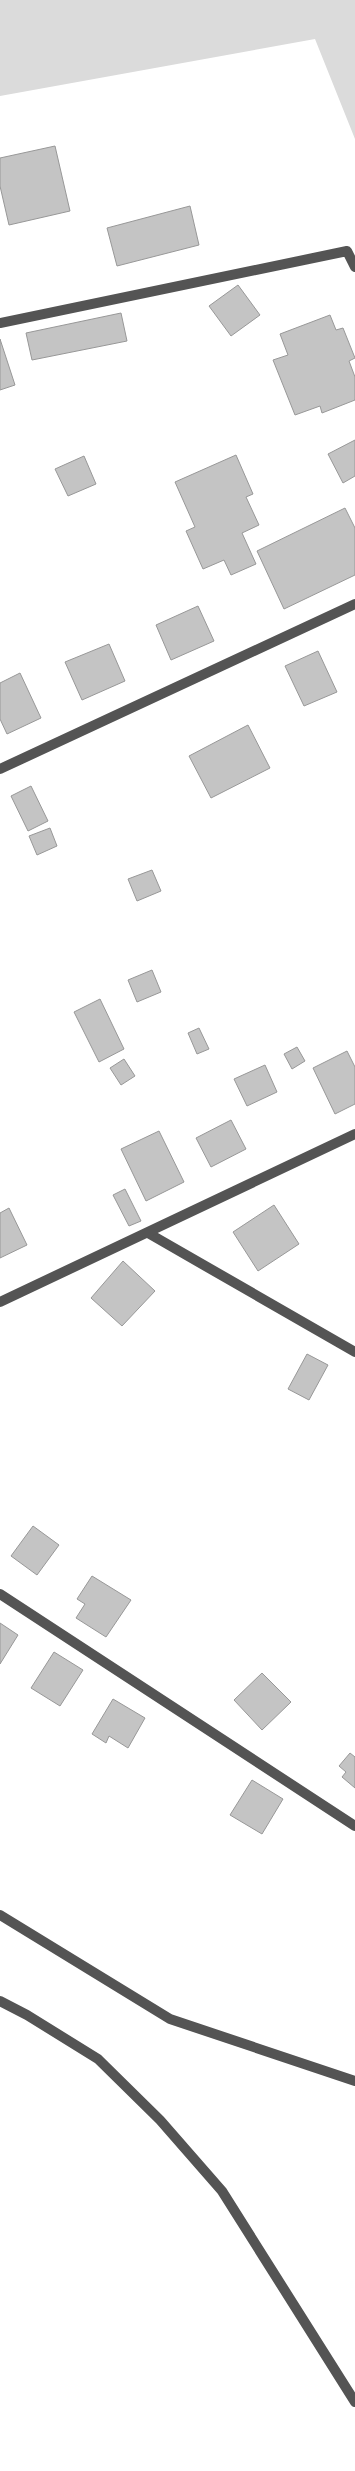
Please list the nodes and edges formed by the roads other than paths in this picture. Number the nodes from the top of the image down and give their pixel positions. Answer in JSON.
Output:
{"nodes":[{"id":1,"x":355,"y":267,"type":"edge"},
{"id":2,"x":0,"y":323,"type":"edge"},
{"id":3,"x":355,"y":604,"type":"edge"},
{"id":4,"x":0,"y":768,"type":"edge"},
{"id":5,"x":355,"y":1134,"type":"edge"},
{"id":6,"x":148,"y":1233,"type":"junction"},
{"id":7,"x":0,"y":1302,"type":"edge"},
{"id":8,"x":355,"y":1352,"type":"edge"},
{"id":9,"x":0,"y":1594,"type":"edge"},
{"id":10,"x":355,"y":1826,"type":"edge"},
{"id":11,"x":0,"y":1915,"type":"edge"},
{"id":12,"x":0,"y":2001,"type":"edge"},
{"id":13,"x":355,"y":2081,"type":"edge"},
{"id":14,"x":355,"y":2402,"type":"edge"}],
"edges":[{"from":1,"to":2,"type":"street"},
{"from":3,"to":4,"type":"street"},
{"from":5,"to":6,"type":"street"},
{"from":6,"to":7,"type":"street"},
{"from":6,"to":8,"type":"street"},
{"from":9,"to":10,"type":"street"},
{"from":11,"to":13,"type":"street"},
{"from":12,"to":14,"type":"street"}]}
